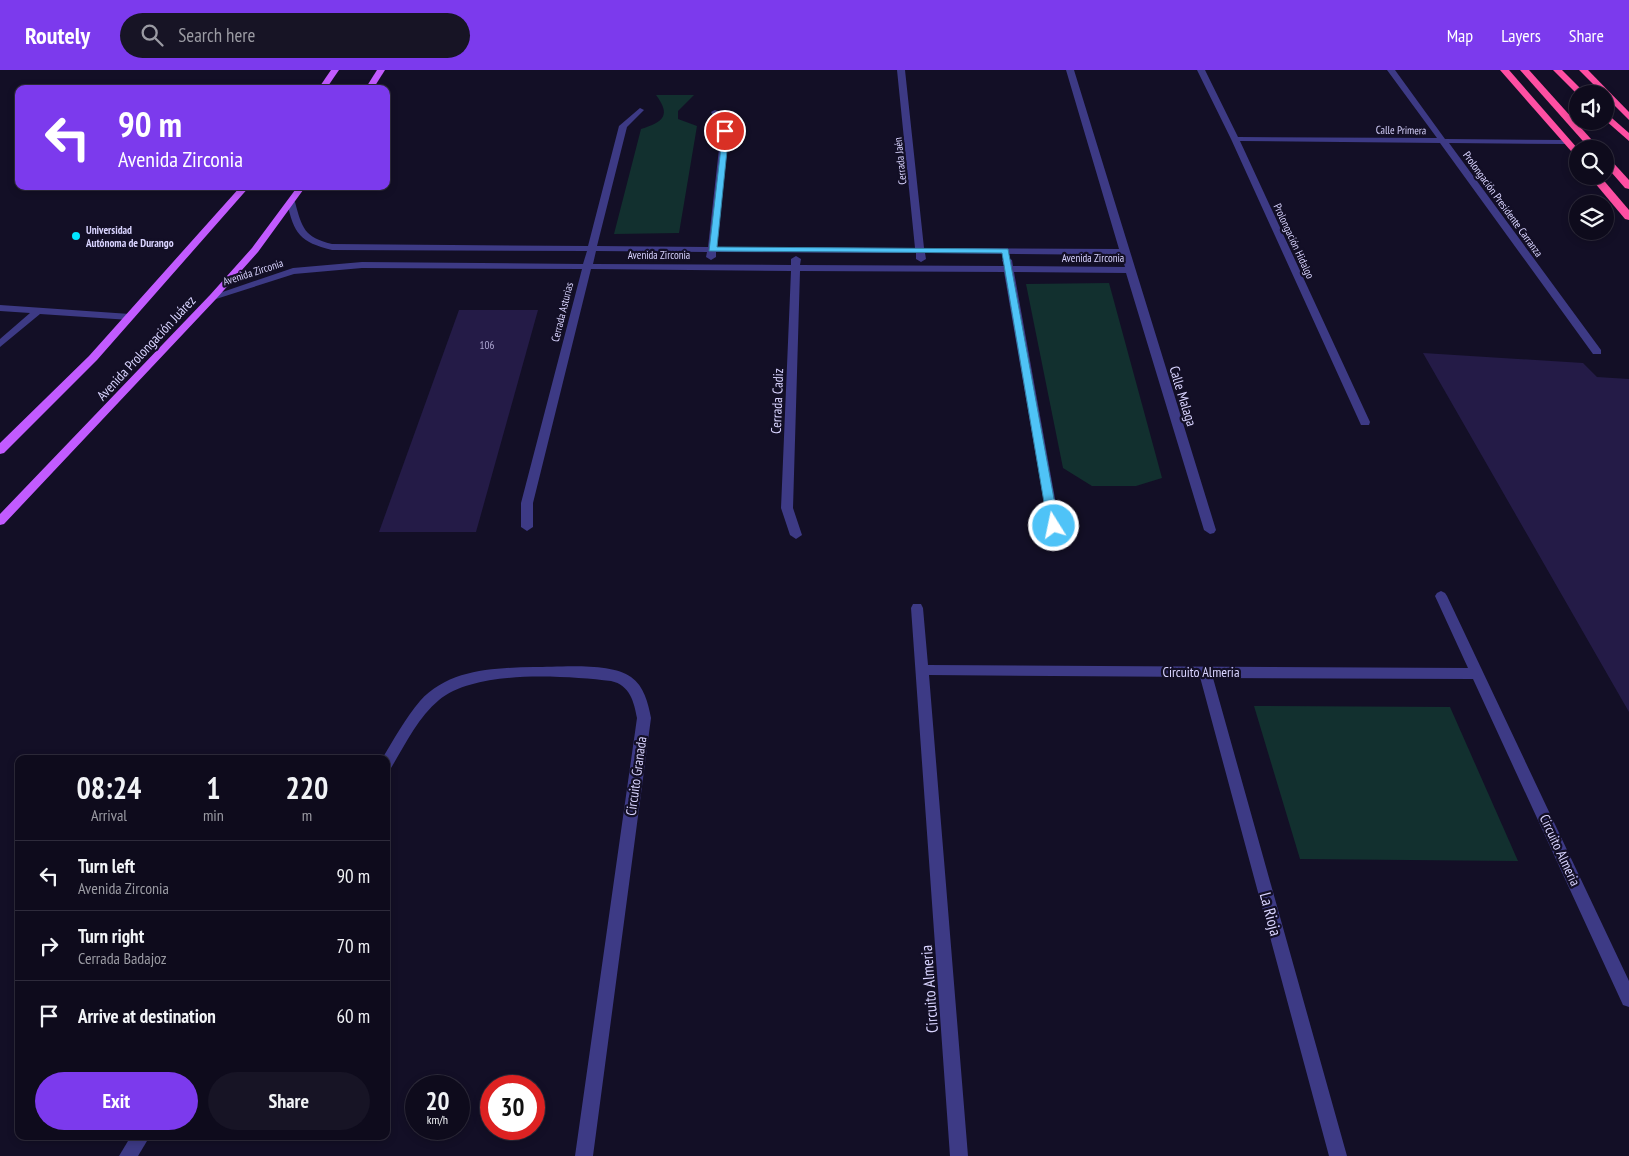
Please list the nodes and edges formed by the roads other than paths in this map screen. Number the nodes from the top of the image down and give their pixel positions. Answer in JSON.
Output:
{"nodes":[{"id":1,"x":335,"y":70,"type":"edge"},
{"id":2,"x":381,"y":70,"type":"edge"},
{"id":3,"x":901,"y":70,"type":"edge"},
{"id":4,"x":1070,"y":70,"type":"edge"},
{"id":5,"x":1201,"y":70,"type":"edge"},
{"id":6,"x":1391,"y":70,"type":"edge"},
{"id":7,"x":1504,"y":70,"type":"edge"},
{"id":8,"x":1524,"y":70,"type":"edge"},
{"id":9,"x":1557,"y":70,"type":"edge"},
{"id":10,"x":1583,"y":70,"type":"edge"},
{"id":11,"x":325,"y":85,"type":"edge"},
{"id":12,"x":372,"y":85,"type":"edge"},
{"id":13,"x":1573,"y":85,"type":"edge"},
{"id":14,"x":640,"y":110,"type":"dead end"},
{"id":15,"x":715,"y":112,"type":"dead end"},
{"id":16,"x":1629,"y":117,"type":"edge"},
{"id":17,"x":1614,"y":124,"type":"edge"},
{"id":18,"x":1629,"y":138,"type":"edge"},
{"id":19,"x":1235,"y":139,"type":"junction"},
{"id":20,"x":1588,"y":140,"type":"edge"},
{"id":21,"x":1443,"y":141,"type":"junction"},
{"id":22,"x":1566,"y":142,"type":"junction"},
{"id":23,"x":1569,"y":146,"type":"edge"},
{"id":24,"x":1614,"y":169,"type":"edge"},
{"id":25,"x":1602,"y":185,"type":"edge"},
{"id":26,"x":1629,"y":186,"type":"edge"},
{"id":27,"x":242,"y":190,"type":"edge"},
{"id":28,"x":299,"y":190,"type":"edge"},
{"id":29,"x":291,"y":202,"type":"junction"},
{"id":30,"x":1629,"y":217,"type":"edge"},
{"id":31,"x":590,"y":249,"type":"junction"},
{"id":32,"x":712,"y":250,"type":"junction"},
{"id":33,"x":796,"y":250,"type":"junction"},
{"id":34,"x":920,"y":250,"type":"junction"},
{"id":35,"x":1005,"y":251,"type":"junction"},
{"id":36,"x":1124,"y":252,"type":"junction"},
{"id":37,"x":587,"y":266,"type":"junction"},
{"id":38,"x":710,"y":266,"type":"junction"},
{"id":39,"x":796,"y":267,"type":"junction"},
{"id":40,"x":922,"y":268,"type":"junction"},
{"id":41,"x":1008,"y":269,"type":"junction"},
{"id":42,"x":1130,"y":270,"type":"junction"},
{"id":43,"x":213,"y":297,"type":"junction"},
{"id":44,"x":0,"y":308,"type":"edge"},
{"id":45,"x":38,"y":310,"type":"junction"},
{"id":46,"x":130,"y":317,"type":"junction"},
{"id":47,"x":0,"y":344,"type":"edge"},
{"id":48,"x":1597,"y":352,"type":"dead end"},
{"id":49,"x":1365,"y":422,"type":"dead end"},
{"id":50,"x":0,"y":450,"type":"edge"},
{"id":51,"x":0,"y":521,"type":"edge"},
{"id":52,"x":1054,"y":526,"type":"dead end"},
{"id":53,"x":527,"y":527,"type":"dead end"},
{"id":54,"x":1210,"y":530,"type":"dead end"},
{"id":55,"x":796,"y":535,"type":"dead end"},
{"id":56,"x":1441,"y":596,"type":"dead end"},
{"id":57,"x":917,"y":608,"type":"dead end"},
{"id":58,"x":923,"y":670,"type":"junction"},
{"id":59,"x":1205,"y":672,"type":"junction"},
{"id":60,"x":1478,"y":674,"type":"junction"},
{"id":61,"x":390,"y":758,"type":"edge"},
{"id":62,"x":1629,"y":998,"type":"edge"},
{"id":63,"x":138,"y":1140,"type":"edge"},
{"id":64,"x":128,"y":1156,"type":"edge"},
{"id":65,"x":584,"y":1156,"type":"edge"},
{"id":66,"x":959,"y":1156,"type":"edge"},
{"id":67,"x":1338,"y":1156,"type":"edge"}],
"edges":[{"from":1,"to":11,"type":"main road"},
{"from":2,"to":12,"type":"main road"},
{"from":3,"to":34,"type":"street","name":"Cerrada Jaén"},
{"from":4,"to":36,"type":"street"},
{"from":5,"to":19,"type":"street","name":"Prolongación Hidalgo"},
{"from":6,"to":21,"type":"street","name":"Prolongación Presidente Carranza"},
{"from":7,"to":22,"type":"highway"},
{"from":8,"to":20,"type":"highway"},
{"from":9,"to":13,"type":"highway"},
{"from":10,"to":16,"type":"highway"},
{"from":14,"to":31,"type":"street","name":"Cerrada Asturias"},
{"from":15,"to":32,"type":"street"},
{"from":17,"to":18,"type":"highway"},
{"from":19,"to":21,"type":"street","name":"Calle Primera"},
{"from":19,"to":49,"type":"street","name":"Prolongación Hidalgo"},
{"from":21,"to":22,"type":"street","name":"Calle Primera"},
{"from":21,"to":48,"type":"street","name":"Prolongación Presidente Carranza"},
{"from":22,"to":23,"type":"highway"},
{"from":24,"to":26,"type":"highway"},
{"from":25,"to":30,"type":"highway"},
{"from":27,"to":46,"type":"main road"},
{"from":28,"to":29,"type":"main road","name":"Avenida Prolongación Juárez"},
{"from":29,"to":31,"type":"street","name":"Avenida Zirconia"},
{"from":29,"to":43,"type":"main road","name":"Avenida Prolongación Juárez"},
{"from":31,"to":32,"type":"street","name":"Avenida Zirconia"},
{"from":31,"to":37,"type":"street","name":"Cerrada Asturias"},
{"from":32,"to":33,"type":"street","name":"Avenida Zirconia"},
{"from":32,"to":38,"type":"street"},
{"from":33,"to":34,"type":"street","name":"Avenida Zirconia"},
{"from":33,"to":39,"type":"street","name":"Cerrada Cadiz"},
{"from":34,"to":35,"type":"street","name":"Avenida Zirconia"},
{"from":34,"to":40,"type":"street","name":"Cerrada Jaén"},
{"from":35,"to":36,"type":"street","name":"Avenida Zirconia"},
{"from":35,"to":41,"type":"street"},
{"from":36,"to":42,"type":"street","name":"Avenida Zirconia"},
{"from":37,"to":38,"type":"street","name":"Avenida Zirconia"},
{"from":37,"to":43,"type":"street","name":"Avenida Zirconia"},
{"from":37,"to":53,"type":"street","name":"Cerrada Asturias"},
{"from":38,"to":39,"type":"street","name":"Avenida Zirconia"},
{"from":39,"to":40,"type":"street","name":"Avenida Zirconia"},
{"from":39,"to":55,"type":"street","name":"Cerrada Cadiz"},
{"from":40,"to":41,"type":"street","name":"Avenida Zirconia"},
{"from":41,"to":42,"type":"street","name":"Avenida Zirconia"},
{"from":41,"to":52,"type":"street"},
{"from":42,"to":54,"type":"street","name":"Calle Malaga"},
{"from":43,"to":51,"type":"main road","name":"Avenida Prolongación Juárez"},
{"from":44,"to":45,"type":"street"},
{"from":45,"to":46,"type":"street"},
{"from":45,"to":47,"type":"street"},
{"from":46,"to":50,"type":"main road"},
{"from":56,"to":60,"type":"street","name":"Circuito Almeria"},
{"from":57,"to":58,"type":"street","name":"Circuito Almeria"},
{"from":58,"to":59,"type":"street","name":"Circuito Almeria"},
{"from":58,"to":66,"type":"street","name":"Circuito Almeria"},
{"from":59,"to":60,"type":"street","name":"Circuito Almeria"},
{"from":59,"to":67,"type":"street","name":"La Rioja"},
{"from":60,"to":62,"type":"street","name":"Circuito Almeria"},
{"from":61,"to":65,"type":"street","name":"Circuito Granada"},
{"from":63,"to":64,"type":"street"}]}
